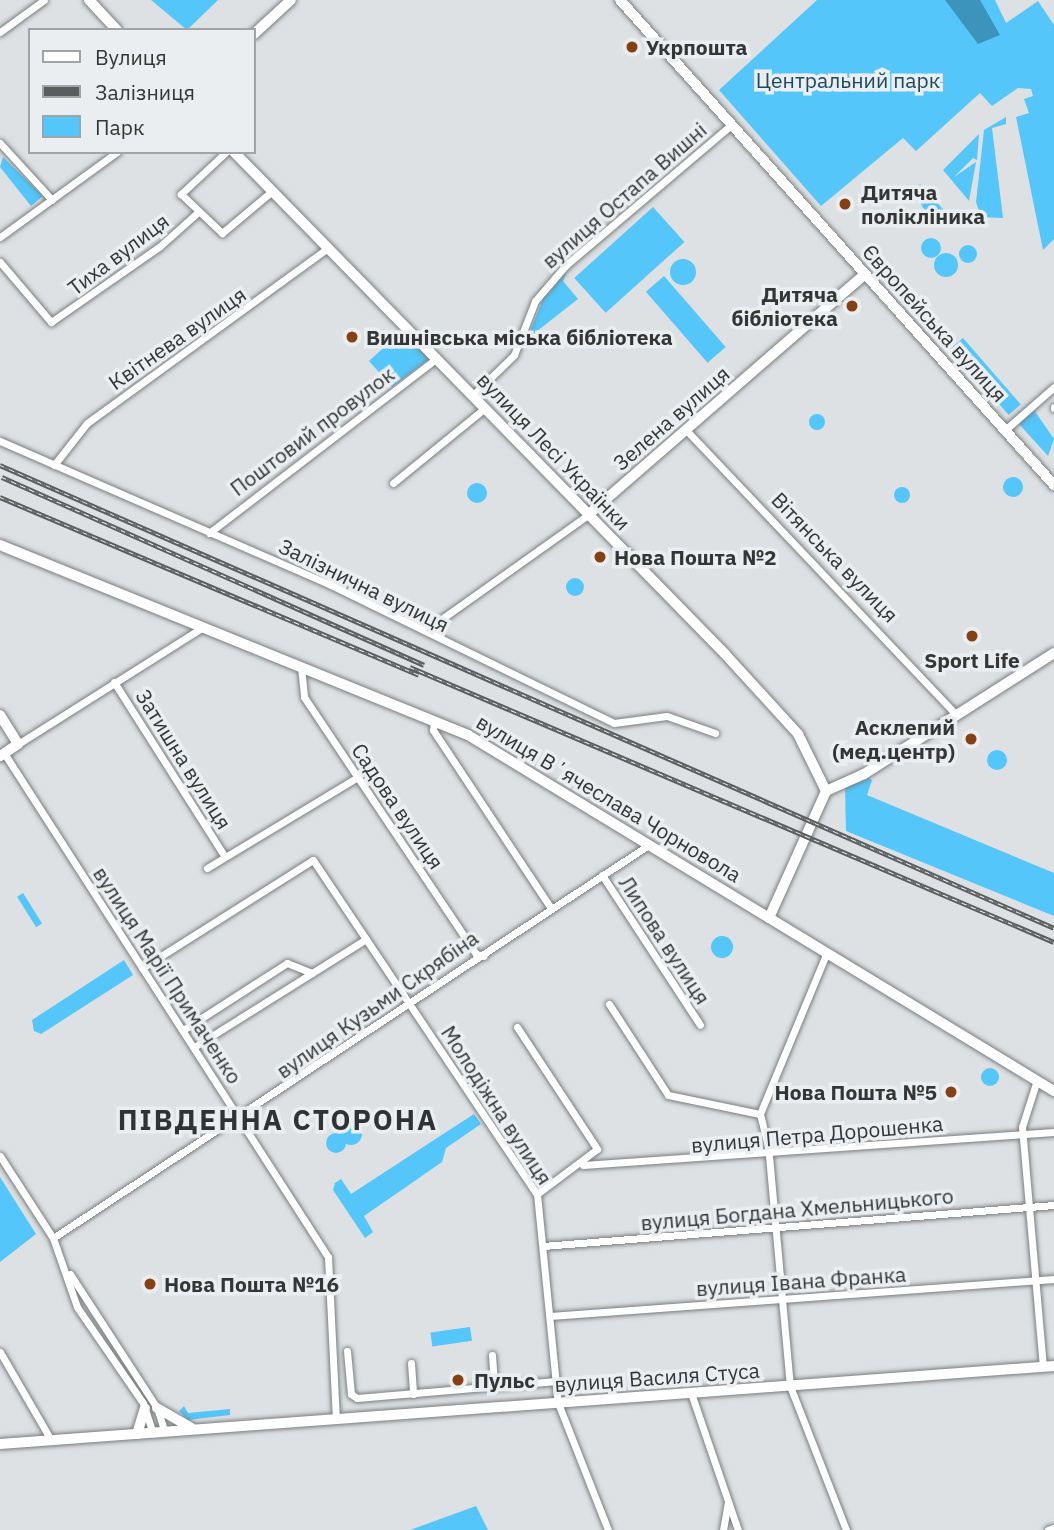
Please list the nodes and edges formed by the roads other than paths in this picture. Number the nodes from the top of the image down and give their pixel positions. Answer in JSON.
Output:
{"nodes":[{"id":1,"x":44,"y":0,"type":"edge"},
{"id":2,"x":89,"y":0,"type":"edge"},
{"id":3,"x":290,"y":0,"type":"edge"},
{"id":4,"x":620,"y":0,"type":"edge"},
{"id":5,"x":115,"y":28,"type":"edge"},
{"id":6,"x":0,"y":32,"type":"edge"},
{"id":7,"x":256,"y":32,"type":"edge"},
{"id":8,"x":731,"y":125,"type":"junction"},
{"id":9,"x":0,"y":143,"type":"edge"},
{"id":10,"x":114,"y":154,"type":"edge"},
{"id":11,"x":224,"y":154,"type":"edge"},
{"id":12,"x":236,"y":154,"type":"edge"},
{"id":13,"x":272,"y":191,"type":"junction"},
{"id":14,"x":52,"y":200,"type":"junction"},
{"id":15,"x":198,"y":212,"type":"junction"},
{"id":16,"x":0,"y":237,"type":"edge"},
{"id":17,"x":328,"y":248,"type":"junction"},
{"id":18,"x":0,"y":262,"type":"edge"},
{"id":19,"x":865,"y":274,"type":"junction"},
{"id":20,"x":437,"y":358,"type":"junction"},
{"id":21,"x":1054,"y":387,"type":"edge"},
{"id":22,"x":472,"y":396,"type":"junction"},
{"id":23,"x":485,"y":408,"type":"junction"},
{"id":24,"x":686,"y":429,"type":"junction"},
{"id":25,"x":1005,"y":430,"type":"junction"},
{"id":26,"x":0,"y":441,"type":"edge"},
{"id":27,"x":54,"y":465,"type":"junction"},
{"id":28,"x":393,"y":483,"type":"dead end"},
{"id":29,"x":1054,"y":485,"type":"edge"},
{"id":30,"x":589,"y":514,"type":"junction"},
{"id":31,"x":209,"y":533,"type":"junction"},
{"id":32,"x":0,"y":545,"type":"edge"},
{"id":33,"x":203,"y":627,"type":"junction"},
{"id":34,"x":426,"y":630,"type":"junction"},
{"id":35,"x":1054,"y":653,"type":"edge"},
{"id":36,"x":300,"y":667,"type":"junction"},
{"id":37,"x":114,"y":682,"type":"junction"},
{"id":38,"x":955,"y":713,"type":"junction"},
{"id":39,"x":0,"y":715,"type":"edge"},
{"id":40,"x":434,"y":721,"type":"junction"},
{"id":41,"x":715,"y":733,"type":"dead end"},
{"id":42,"x":18,"y":744,"type":"junction"},
{"id":43,"x":2,"y":755,"type":"edge"},
{"id":44,"x":358,"y":776,"type":"junction"},
{"id":45,"x":826,"y":791,"type":"junction"},
{"id":46,"x":651,"y":844,"type":"junction"},
{"id":47,"x":224,"y":855,"type":"junction"},
{"id":48,"x":207,"y":868,"type":"dead end"},
{"id":49,"x":602,"y":875,"type":"junction"},
{"id":50,"x":550,"y":907,"type":"junction"},
{"id":51,"x":769,"y":918,"type":"junction"},
{"id":52,"x":366,"y":939,"type":"junction"},
{"id":53,"x":827,"y":952,"type":"junction"},
{"id":54,"x":480,"y":955,"type":"junction"},
{"id":55,"x":142,"y":968,"type":"junction"},
{"id":56,"x":312,"y":973,"type":"junction"},
{"id":57,"x":410,"y":1002,"type":"junction"},
{"id":58,"x":609,"y":1004,"type":"dead end"},
{"id":59,"x":700,"y":1025,"type":"dead end"},
{"id":60,"x":517,"y":1027,"type":"dead end"},
{"id":61,"x":183,"y":1030,"type":"junction"},
{"id":62,"x":194,"y":1047,"type":"junction"},
{"id":63,"x":1037,"y":1080,"type":"junction"},
{"id":64,"x":1054,"y":1091,"type":"edge"},
{"id":65,"x":760,"y":1114,"type":"junction"},
{"id":66,"x":240,"y":1119,"type":"junction"},
{"id":67,"x":1054,"y":1132,"type":"edge"},
{"id":68,"x":1023,"y":1135,"type":"junction"},
{"id":69,"x":0,"y":1156,"type":"edge"},
{"id":70,"x":769,"y":1156,"type":"junction"},
{"id":71,"x":583,"y":1165,"type":"junction"},
{"id":72,"x":537,"y":1194,"type":"junction"},
{"id":73,"x":1054,"y":1205,"type":"edge"},
{"id":74,"x":1029,"y":1207,"type":"junction"},
{"id":75,"x":774,"y":1229,"type":"junction"},
{"id":76,"x":53,"y":1238,"type":"junction"},
{"id":77,"x":542,"y":1246,"type":"junction"},
{"id":78,"x":68,"y":1270,"type":"junction"},
{"id":79,"x":1054,"y":1279,"type":"edge"},
{"id":80,"x":1036,"y":1280,"type":"junction"},
{"id":81,"x":781,"y":1299,"type":"junction"},
{"id":82,"x":550,"y":1316,"type":"junction"},
{"id":83,"x":347,"y":1351,"type":"dead end"},
{"id":84,"x":0,"y":1352,"type":"edge"},
{"id":85,"x":492,"y":1355,"type":"dead end"},
{"id":86,"x":411,"y":1363,"type":"dead end"},
{"id":87,"x":1049,"y":1366,"type":"edge"},
{"id":88,"x":555,"y":1381,"type":"junction"},
{"id":89,"x":790,"y":1386,"type":"junction"},
{"id":90,"x":494,"y":1387,"type":"junction"},
{"id":91,"x":691,"y":1393,"type":"junction"},
{"id":92,"x":413,"y":1394,"type":"junction"},
{"id":93,"x":558,"y":1403,"type":"junction"},
{"id":94,"x":145,"y":1408,"type":"junction"},
{"id":95,"x":157,"y":1408,"type":"junction"},
{"id":96,"x":336,"y":1420,"type":"junction"},
{"id":97,"x":202,"y":1430,"type":"junction"},
{"id":98,"x":165,"y":1432,"type":"junction"},
{"id":99,"x":153,"y":1433,"type":"junction"},
{"id":100,"x":137,"y":1434,"type":"junction"},
{"id":101,"x":51,"y":1440,"type":"junction"},
{"id":102,"x":0,"y":1444,"type":"edge"},
{"id":103,"x":728,"y":1499,"type":"junction"},
{"id":104,"x":1053,"y":1528,"type":"edge"},
{"id":105,"x":608,"y":1530,"type":"edge"},
{"id":106,"x":723,"y":1530,"type":"edge"},
{"id":107,"x":738,"y":1530,"type":"edge"},
{"id":108,"x":846,"y":1530,"type":"edge"},
{"id":109,"x":1048,"y":1530,"type":"edge"}],
"edges":[{"from":1,"to":6,"type":"street"},
{"from":2,"to":5,"type":"street"},
{"from":3,"to":7,"type":"street"},
{"from":4,"to":8,"type":"street","name":"Європейська вулиця"},
{"from":8,"to":19,"type":"street","name":"Європейська вулиця"},
{"from":8,"to":22,"type":"street","name":"вулиця Остапа Вишні"},
{"from":9,"to":14,"type":"street"},
{"from":10,"to":14,"type":"street"},
{"from":11,"to":15,"type":"street","name":"Тиха вулиця"},
{"from":12,"to":13,"type":"street","name":"вулиця Лесі Українки"},
{"from":13,"to":15,"type":"street"},
{"from":13,"to":17,"type":"street","name":"вулиця Лесі Українки"},
{"from":14,"to":16,"type":"street"},
{"from":15,"to":18,"type":"street","name":"Тиха вулиця"},
{"from":17,"to":20,"type":"street","name":"вулиця Лесі Українки"},
{"from":17,"to":27,"type":"street","name":"Квітнева вулиця"},
{"from":19,"to":24,"type":"street","name":"Зелена вулиця"},
{"from":19,"to":25,"type":"street","name":"Європейська вулиця"},
{"from":20,"to":22,"type":"street","name":"вулиця Лесі Українки"},
{"from":20,"to":31,"type":"street","name":"Поштовий провулок"},
{"from":21,"to":25,"type":"street"},
{"from":22,"to":23,"type":"street","name":"вулиця Лесі Українки"},
{"from":23,"to":28,"type":"street"},
{"from":23,"to":30,"type":"street","name":"вулиця Лесі Українки"},
{"from":24,"to":30,"type":"street","name":"Зелена вулиця"},
{"from":24,"to":38,"type":"street","name":"Вітянська вулиця"},
{"from":25,"to":29,"type":"street","name":"Європейська вулиця"},
{"from":26,"to":27,"type":"street","name":"Залізнична вулиця"},
{"from":27,"to":31,"type":"street","name":"Залізнична вулиця"},
{"from":30,"to":34,"type":"street","name":"Зелена вулиця"},
{"from":30,"to":45,"type":"street","name":"вулиця Лесі Українки"},
{"from":31,"to":34,"type":"street","name":"Залізнична вулиця"},
{"from":32,"to":33,"type":"street","name":"вулиця Вʼячеслава Чорновола"},
{"from":33,"to":36,"type":"street","name":"вулиця Вʼячеслава Чорновола"},
{"from":33,"to":37,"type":"street"},
{"from":34,"to":41,"type":"street","name":"Залізнична вулиця"},
{"from":35,"to":38,"type":"street"},
{"from":36,"to":40,"type":"street","name":"вулиця Вʼячеслава Чорновола"},
{"from":36,"to":44,"type":"street","name":"Садова вулиця"},
{"from":37,"to":42,"type":"street"},
{"from":37,"to":47,"type":"street","name":"Затишна вулиця"},
{"from":38,"to":45,"type":"street"},
{"from":39,"to":42,"type":"street"},
{"from":40,"to":46,"type":"street","name":"вулиця Вʼячеслава Чорновола"},
{"from":40,"to":50,"type":"street"},
{"from":42,"to":43,"type":"street"},
{"from":43,"to":55,"type":"street","name":"вулиця Марії Примаченко"},
{"from":44,"to":47,"type":"street","name":"Затишна вулиця"},
{"from":44,"to":54,"type":"street","name":"Садова вулиця"},
{"from":45,"to":51,"type":"street"},
{"from":46,"to":49,"type":"street","name":"вулиця Кузьми Скрябіна"},
{"from":46,"to":51,"type":"street","name":"вулиця Вʼячеслава Чорновола"},
{"from":47,"to":48,"type":"street","name":"Затишна вулиця"},
{"from":49,"to":50,"type":"street","name":"вулиця Кузьми Скрябіна"},
{"from":49,"to":59,"type":"street","name":"Липова вулиця"},
{"from":50,"to":54,"type":"street","name":"вулиця Кузьми Скрябіна"},
{"from":51,"to":53,"type":"street","name":"вулиця Вʼячеслава Чорновола"},
{"from":52,"to":55,"type":"street","name":"Молодіжна вулиця"},
{"from":52,"to":56,"type":"street"},
{"from":52,"to":57,"type":"street","name":"Молодіжна вулиця"},
{"from":53,"to":63,"type":"street","name":"вулиця Вʼячеслава Чорновола"},
{"from":53,"to":65,"type":"street"},
{"from":54,"to":57,"type":"street","name":"вулиця Кузьми Скрябіна"},
{"from":55,"to":61,"type":"street","name":"вулиця Марії Примаченко"},
{"from":56,"to":61,"type":"street"},
{"from":56,"to":62,"type":"street"},
{"from":57,"to":66,"type":"street","name":"вулиця Кузьми Скрябіна"},
{"from":57,"to":72,"type":"street","name":"Молодіжна вулиця"},
{"from":58,"to":65,"type":"street"},
{"from":60,"to":71,"type":"street"},
{"from":61,"to":62,"type":"street","name":"вулиця Марії Примаченко"},
{"from":62,"to":66,"type":"street","name":"вулиця Марії Примаченко"},
{"from":63,"to":64,"type":"street","name":"вулиця Вʼячеслава Чорновола"},
{"from":63,"to":68,"type":"street"},
{"from":65,"to":70,"type":"street"},
{"from":66,"to":76,"type":"street","name":"вулиця Кузьми Скрябіна"},
{"from":66,"to":96,"type":"street","name":"вулиця Марії Примаченко"},
{"from":67,"to":68,"type":"street","name":"вулиця Петра Дорошенка"},
{"from":68,"to":70,"type":"street","name":"вулиця Петра Дорошенка"},
{"from":68,"to":74,"type":"street"},
{"from":69,"to":76,"type":"street"},
{"from":70,"to":71,"type":"street","name":"вулиця Петра Дорошенка"},
{"from":70,"to":75,"type":"street"},
{"from":71,"to":72,"type":"street"},
{"from":72,"to":77,"type":"street","name":"Молодіжна вулиця"},
{"from":73,"to":74,"type":"street","name":"вулиця Богдана Хмельницького"},
{"from":74,"to":75,"type":"street","name":"вулиця Богдана Хмельницького"},
{"from":74,"to":80,"type":"street"},
{"from":75,"to":77,"type":"street","name":"вулиця Богдана Хмельницького"},
{"from":75,"to":81,"type":"street"},
{"from":76,"to":78,"type":"street"},
{"from":77,"to":82,"type":"street","name":"Молодіжна вулиця"},
{"from":78,"to":94,"type":"street"},
{"from":78,"to":95,"type":"street"},
{"from":79,"to":80,"type":"street","name":"вулиця Івана Франка"},
{"from":80,"to":81,"type":"street","name":"вулиця Івана Франка"},
{"from":80,"to":87,"type":"street"},
{"from":81,"to":82,"type":"street","name":"вулиця Івана Франка"},
{"from":81,"to":89,"type":"street"},
{"from":82,"to":88,"type":"street","name":"Молодіжна вулиця"},
{"from":83,"to":92,"type":"street"},
{"from":84,"to":101,"type":"street"},
{"from":85,"to":90,"type":"street"},
{"from":86,"to":92,"type":"street"},
{"from":87,"to":89,"type":"street","name":"вулиця Василя Стуса"},
{"from":88,"to":90,"type":"street"},
{"from":88,"to":93,"type":"street","name":"Молодіжна вулиця"},
{"from":89,"to":91,"type":"street","name":"вулиця Василя Стуса"},
{"from":89,"to":108,"type":"street"},
{"from":90,"to":92,"type":"street"},
{"from":91,"to":93,"type":"street","name":"вулиця Василя Стуса"},
{"from":91,"to":103,"type":"street"},
{"from":93,"to":96,"type":"street","name":"вулиця Василя Стуса"},
{"from":93,"to":105,"type":"street","name":"Молодіжна вулиця"},
{"from":94,"to":99,"type":"street"},
{"from":94,"to":100,"type":"street"},
{"from":95,"to":97,"type":"street"},
{"from":95,"to":98,"type":"street"},
{"from":96,"to":97,"type":"street","name":"вулиця Василя Стуса"},
{"from":97,"to":98,"type":"street","name":"вулиця Василя Стуса"},
{"from":98,"to":99,"type":"street","name":"вулиця Василя Стуса"},
{"from":99,"to":100,"type":"street","name":"вулиця Василя Стуса"},
{"from":100,"to":101,"type":"street","name":"вулиця Василя Стуса"},
{"from":101,"to":102,"type":"street","name":"вулиця Василя Стуса"},
{"from":103,"to":106,"type":"street"},
{"from":103,"to":107,"type":"street"},
{"from":104,"to":109,"type":"street"}]}
